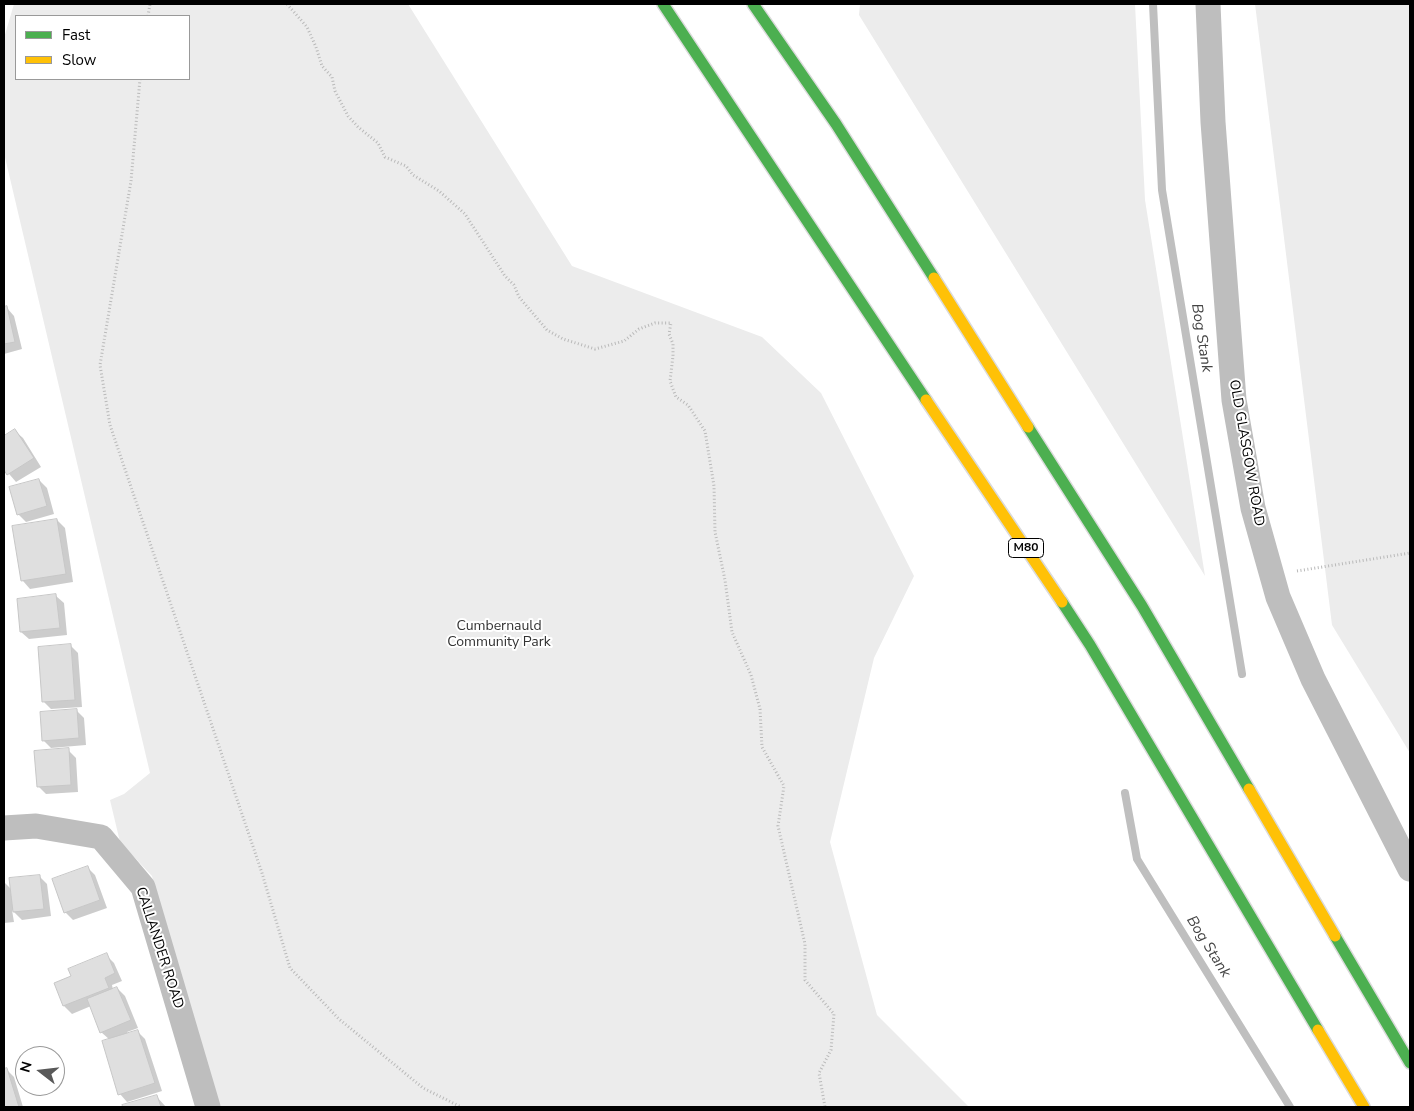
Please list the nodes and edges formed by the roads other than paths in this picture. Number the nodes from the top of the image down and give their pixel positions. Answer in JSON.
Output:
{"nodes":[{"id":1,"x":663,"y":4,"type":"edge"},
{"id":2,"x":753,"y":4,"type":"edge"},
{"id":3,"x":1208,"y":4,"type":"edge"},
{"id":4,"x":4,"y":826,"type":"edge"},
{"id":5,"x":1410,"y":869,"type":"edge"},
{"id":6,"x":1410,"y":1063,"type":"edge"},
{"id":7,"x":208,"y":1107,"type":"edge"},
{"id":8,"x":1364,"y":1107,"type":"edge"}],
"edges":[{"from":1,"to":8,"type":"highway","number":"M80"},
{"from":2,"to":6,"type":"highway"},
{"from":3,"to":5,"type":"street","name":"OLD GLASGOW ROAD"},
{"from":4,"to":7,"type":"street","name":"CALLANDER ROAD"}]}
